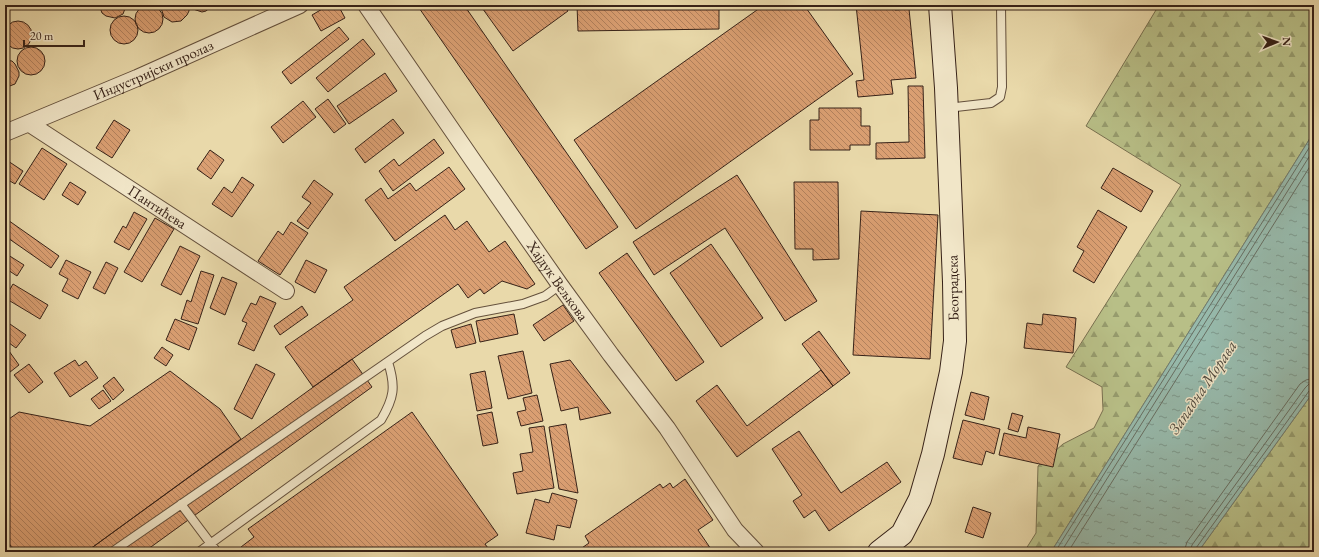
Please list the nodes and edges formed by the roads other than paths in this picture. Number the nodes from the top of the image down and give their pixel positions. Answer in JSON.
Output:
{"nodes":[{"id":1,"x":300,"y":5,"type":"edge"},
{"id":2,"x":366,"y":5,"type":"edge"},
{"id":3,"x":940,"y":5,"type":"edge"},
{"id":4,"x":1001,"y":5,"type":"edge"},
{"id":5,"x":946,"y":108,"type":"junction"},
{"id":6,"x":30,"y":124,"type":"junction"},
{"id":7,"x":5,"y":133,"type":"edge"},
{"id":8,"x":560,"y":285,"type":"junction"},
{"id":9,"x":286,"y":291,"type":"dead end"},
{"id":10,"x":388,"y":362,"type":"junction"},
{"id":11,"x":181,"y":504,"type":"junction"},
{"id":12,"x":211,"y":543,"type":"junction"},
{"id":13,"x":112,"y":552,"type":"edge"},
{"id":14,"x":199,"y":552,"type":"edge"},
{"id":15,"x":217,"y":552,"type":"edge"},
{"id":16,"x":756,"y":552,"type":"edge"},
{"id":17,"x":879,"y":552,"type":"edge"}],
"edges":[{"from":1,"to":6,"type":"street","name":"Индустријски пролаз"},
{"from":2,"to":8,"type":"street","name":"Хајдук Вељкова"},
{"from":3,"to":5,"type":"street","name":"Београдска"},
{"from":4,"to":5,"type":"lane"},
{"from":5,"to":17,"type":"street","name":"Београдска"},
{"from":6,"to":7,"type":"street","name":"Индустријски пролаз"},
{"from":6,"to":9,"type":"street","name":"Пантићева"},
{"from":8,"to":10,"type":"lane"},
{"from":8,"to":16,"type":"street","name":"Хајдук Вељкова"},
{"from":10,"to":11,"type":"lane"},
{"from":10,"to":12,"type":"lane"},
{"from":11,"to":12,"type":"lane"},
{"from":11,"to":13,"type":"lane"},
{"from":12,"to":14,"type":"lane"},
{"from":12,"to":15,"type":"lane"}]}
